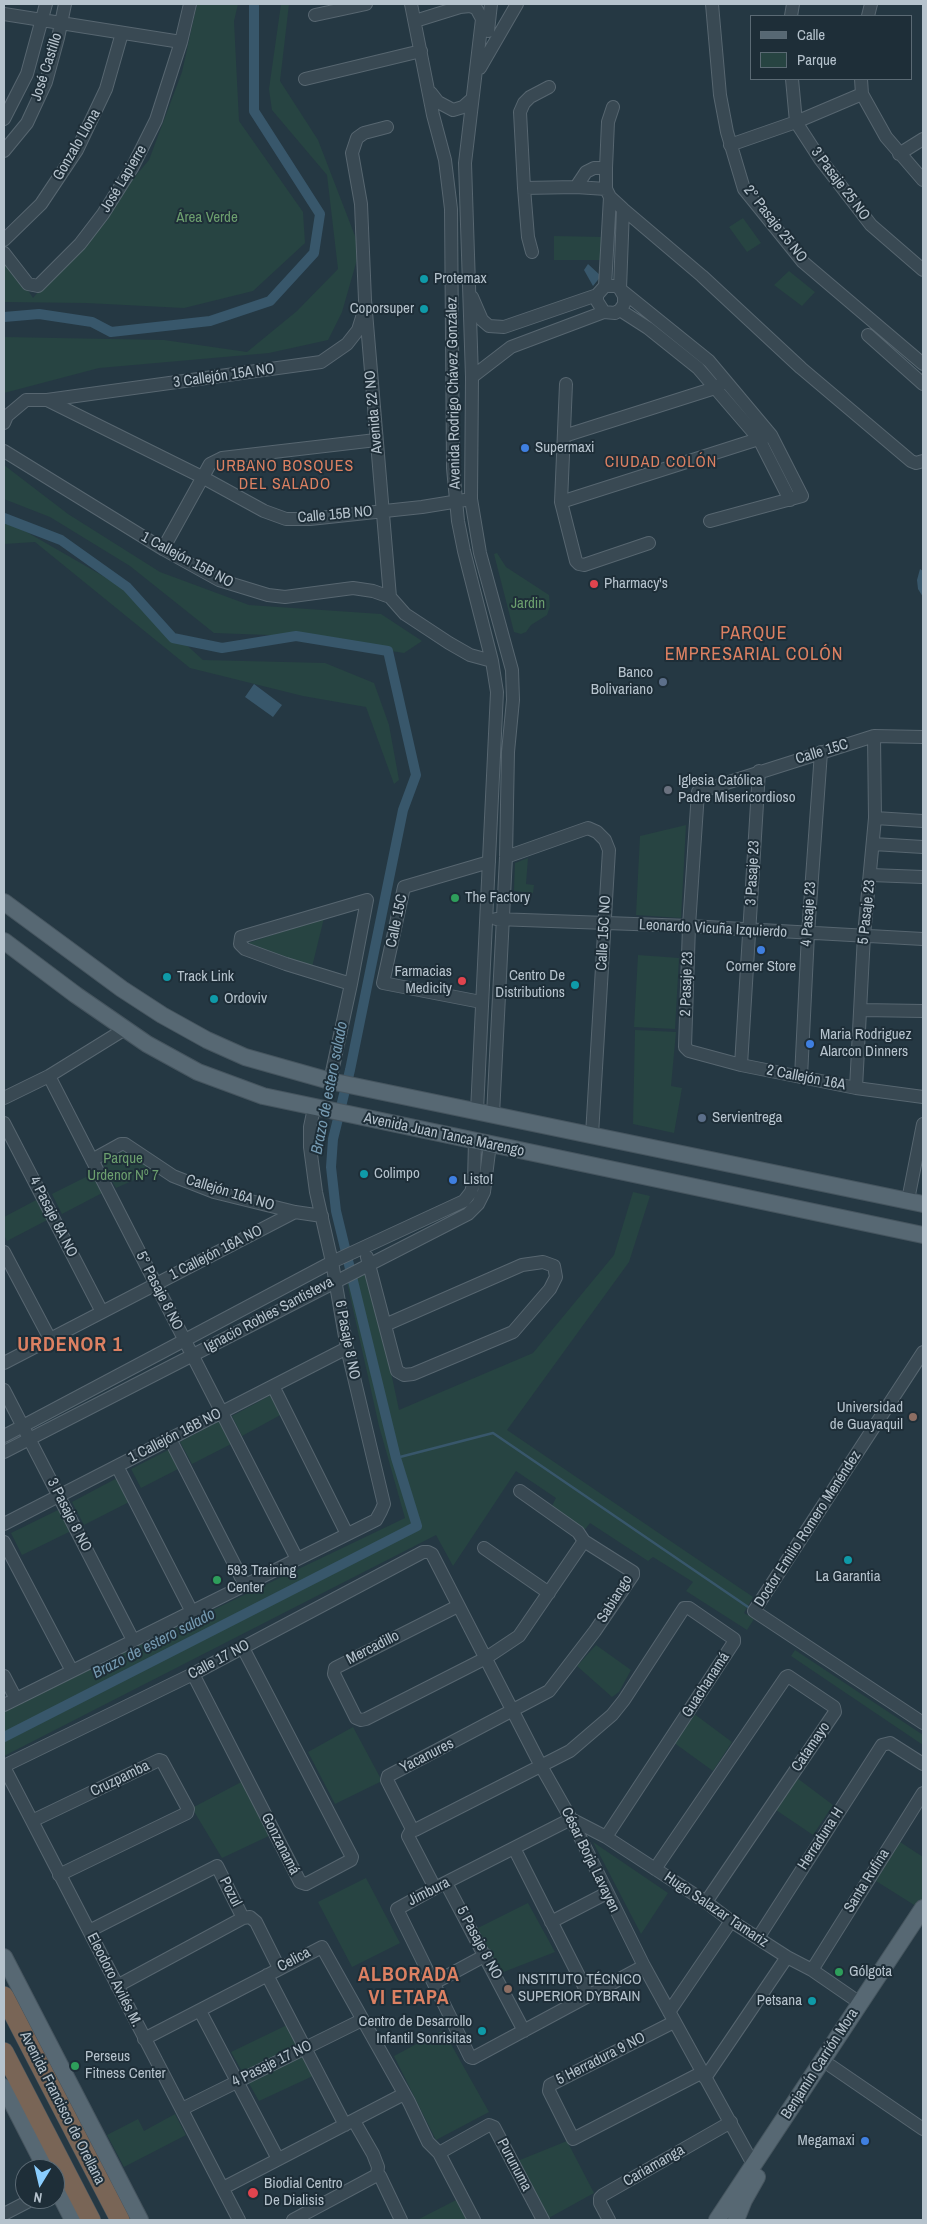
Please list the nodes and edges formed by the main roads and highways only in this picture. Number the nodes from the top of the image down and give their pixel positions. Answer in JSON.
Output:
{"nodes":[{"id":1,"x":4,"y":902,"type":"edge"},
{"id":2,"x":4,"y":941,"type":"edge"},
{"id":3,"x":918,"y":1202,"type":"edge"},
{"id":4,"x":923,"y":1235,"type":"edge"},
{"id":5,"x":923,"y":1908,"type":"edge"},
{"id":6,"x":923,"y":1928,"type":"edge"},
{"id":7,"x":4,"y":1957,"type":"edge"},
{"id":8,"x":4,"y":1996,"type":"edge"},
{"id":9,"x":4,"y":2052,"type":"edge"},
{"id":10,"x":4,"y":2087,"type":"edge"},
{"id":11,"x":41,"y":2159,"type":"edge"},
{"id":12,"x":65,"y":2205,"type":"edge"},
{"id":13,"x":73,"y":2220,"type":"edge"},
{"id":14,"x":91,"y":2220,"type":"edge"},
{"id":15,"x":120,"y":2220,"type":"edge"},
{"id":16,"x":140,"y":2220,"type":"edge"},
{"id":17,"x":717,"y":2220,"type":"edge"},
{"id":18,"x":736,"y":2220,"type":"edge"}],
"edges":[{"from":1,"to":3,"type":"main road","name":"Avenida Juan Tanca Marengo"},
{"from":2,"to":4,"type":"main road","name":"Avenida Juan Tanca Marengo"},
{"from":5,"to":17,"type":"main road","name":"Benjamín Carrión Mora"},
{"from":6,"to":18,"type":"main road","name":"Benjamín Carrión Mora"},
{"from":7,"to":16,"type":"main road","name":"Avenida Francisco de Orellana"},
{"from":8,"to":15,"type":"highway","name":"Avenida Francisco de Orellana"},
{"from":9,"to":14,"type":"highway","name":"Avenida Francisco de Orellana"},
{"from":10,"to":11,"type":"main road"},
{"from":12,"to":13,"type":"main road"}]}
